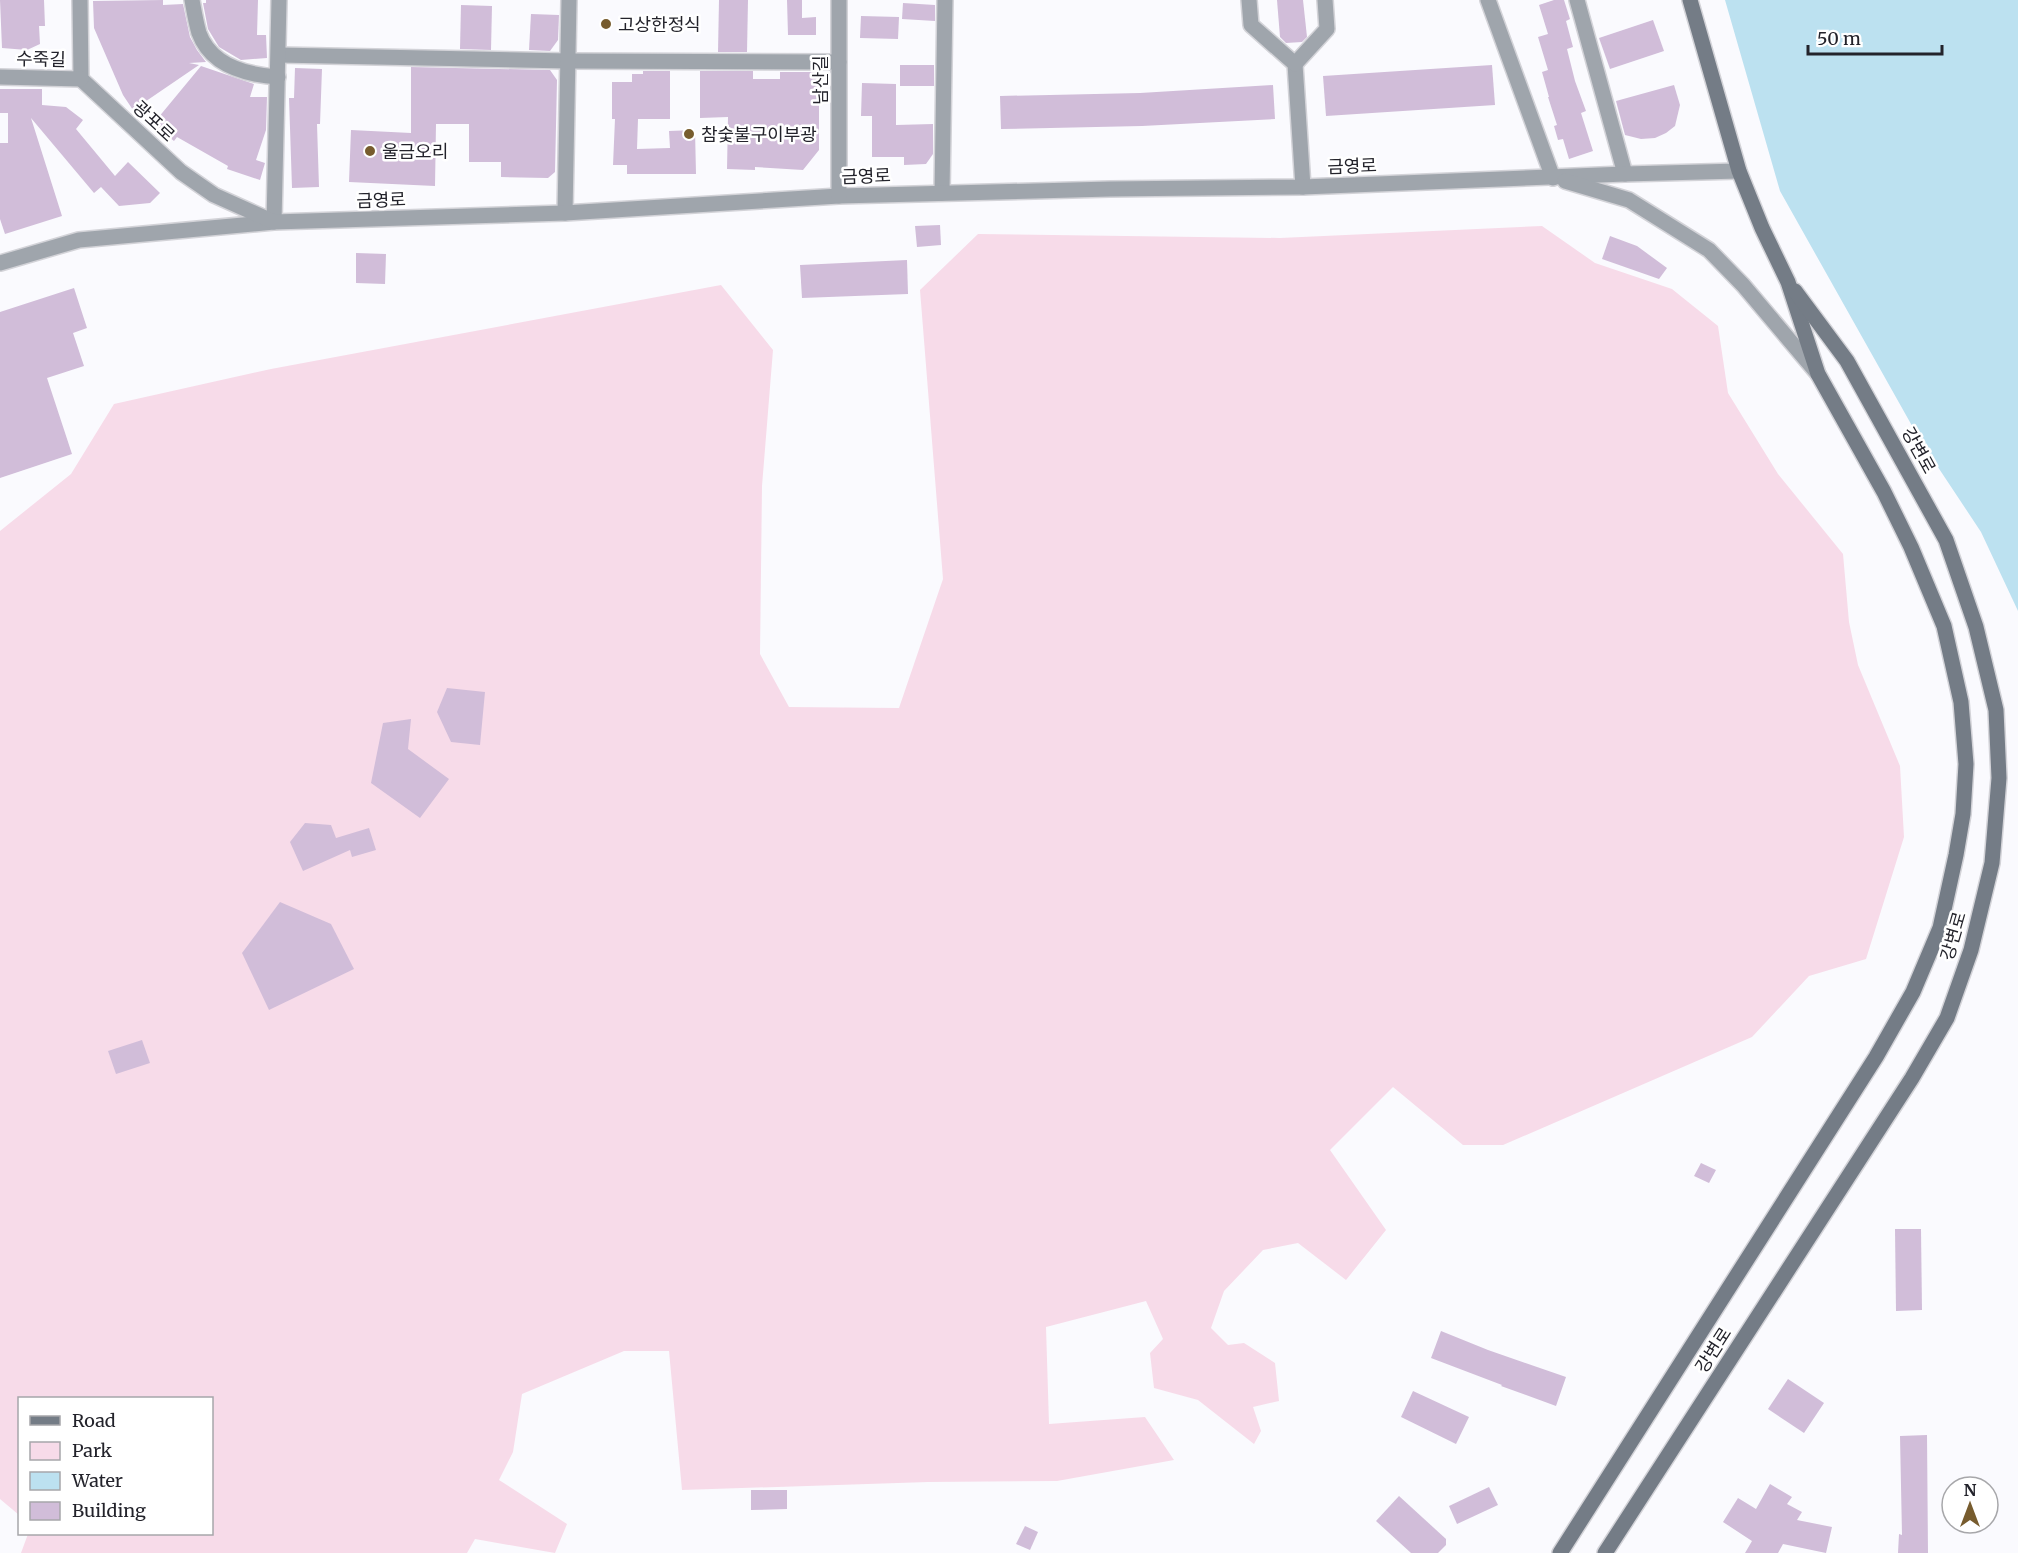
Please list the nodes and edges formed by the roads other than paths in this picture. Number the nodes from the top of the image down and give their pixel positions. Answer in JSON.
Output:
{"nodes":[{"id":1,"x":80,"y":0,"type":"edge"},
{"id":2,"x":192,"y":0,"type":"edge"},
{"id":3,"x":279,"y":0,"type":"edge"},
{"id":4,"x":568,"y":0,"type":"edge"},
{"id":5,"x":840,"y":0,"type":"edge"},
{"id":6,"x":945,"y":0,"type":"edge"},
{"id":7,"x":1249,"y":0,"type":"edge"},
{"id":8,"x":1325,"y":0,"type":"edge"},
{"id":9,"x":1488,"y":0,"type":"edge"},
{"id":10,"x":1576,"y":0,"type":"edge"},
{"id":11,"x":1690,"y":0,"type":"edge"},
{"id":12,"x":279,"y":55,"type":"junction"},
{"id":13,"x":568,"y":61,"type":"junction"},
{"id":14,"x":839,"y":62,"type":"junction"},
{"id":15,"x":1295,"y":64,"type":"junction"},
{"id":16,"x":0,"y":77,"type":"edge"},
{"id":17,"x":278,"y":77,"type":"junction"},
{"id":18,"x":81,"y":79,"type":"junction"},
{"id":19,"x":1739,"y":171,"type":"junction"},
{"id":20,"x":1625,"y":174,"type":"junction"},
{"id":21,"x":1553,"y":178,"type":"junction"},
{"id":22,"x":1303,"y":188,"type":"junction"},
{"id":23,"x":942,"y":193,"type":"junction"},
{"id":24,"x":839,"y":196,"type":"junction"},
{"id":25,"x":565,"y":213,"type":"junction"},
{"id":26,"x":274,"y":222,"type":"junction"},
{"id":27,"x":0,"y":263,"type":"edge"},
{"id":28,"x":1788,"y":282,"type":"junction"},
{"id":29,"x":1818,"y":374,"type":"junction"},
{"id":30,"x":1560,"y":1553,"type":"edge"},
{"id":31,"x":1605,"y":1553,"type":"edge"}],
"edges":[{"from":1,"to":18,"type":"street"},
{"from":2,"to":17,"type":"street"},
{"from":3,"to":12,"type":"street"},
{"from":4,"to":13,"type":"street"},
{"from":5,"to":14,"type":"street","name":"남산길"},
{"from":6,"to":23,"type":"street"},
{"from":7,"to":15,"type":"street"},
{"from":8,"to":15,"type":"street"},
{"from":9,"to":21,"type":"street"},
{"from":10,"to":20,"type":"street"},
{"from":11,"to":19,"type":"main road","name":"강변로"},
{"from":12,"to":13,"type":"street"},
{"from":12,"to":17,"type":"street"},
{"from":13,"to":14,"type":"street"},
{"from":13,"to":25,"type":"street"},
{"from":14,"to":24,"type":"street","name":"남산길"},
{"from":15,"to":22,"type":"street"},
{"from":16,"to":18,"type":"street","name":"수죽길"},
{"from":17,"to":26,"type":"street"},
{"from":18,"to":26,"type":"street","name":"광포로"},
{"from":19,"to":20,"type":"street","name":"금영로"},
{"from":19,"to":28,"type":"main road","name":"강변로"},
{"from":20,"to":21,"type":"street","name":"금영로"},
{"from":21,"to":22,"type":"street","name":"금영로"},
{"from":21,"to":29,"type":"street"},
{"from":22,"to":23,"type":"street","name":"금영로"},
{"from":23,"to":24,"type":"street","name":"금영로"},
{"from":24,"to":25,"type":"street","name":"금영로"},
{"from":25,"to":26,"type":"street","name":"금영로"},
{"from":26,"to":27,"type":"street","name":"금영로"},
{"from":28,"to":29,"type":"main road","name":"강변로"},
{"from":28,"to":31,"type":"main road","name":"강변로"},
{"from":29,"to":30,"type":"main road","name":"강변로"}]}
